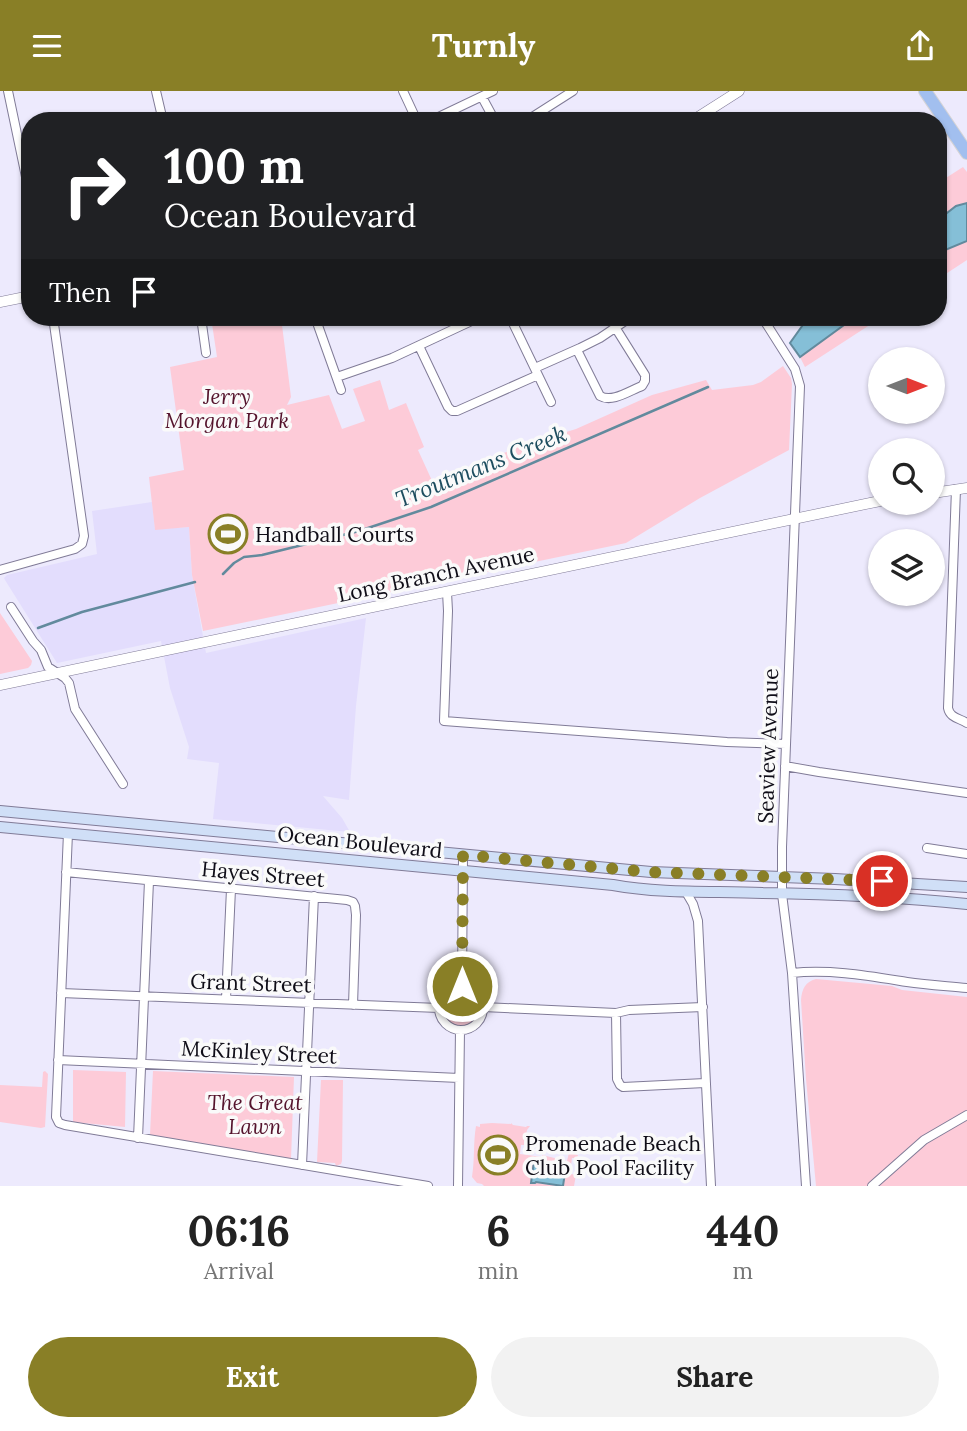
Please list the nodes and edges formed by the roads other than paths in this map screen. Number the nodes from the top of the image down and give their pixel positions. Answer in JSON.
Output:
{"nodes":[{"id":1,"x":8,"y":91,"type":"edge"},
{"id":2,"x":156,"y":91,"type":"edge"},
{"id":3,"x":403,"y":91,"type":"edge"},
{"id":4,"x":493,"y":91,"type":"edge"},
{"id":5,"x":573,"y":91,"type":"edge"},
{"id":6,"x":739,"y":91,"type":"edge"},
{"id":7,"x":925,"y":91,"type":"edge"},
{"id":8,"x":482,"y":97,"type":"junction"},
{"id":9,"x":161,"y":112,"type":"edge"},
{"id":10,"x":413,"y":112,"type":"edge"},
{"id":11,"x":450,"y":112,"type":"edge"},
{"id":12,"x":490,"y":112,"type":"edge"},
{"id":13,"x":540,"y":112,"type":"edge"},
{"id":14,"x":706,"y":112,"type":"edge"},
{"id":15,"x":939,"y":112,"type":"edge"},
{"id":16,"x":947,"y":123,"type":"edge"},
{"id":17,"x":967,"y":153,"type":"edge"},
{"id":18,"x":21,"y":154,"type":"edge"},
{"id":19,"x":21,"y":298,"type":"edge"},
{"id":20,"x":0,"y":302,"type":"edge"},
{"id":21,"x":54,"y":326,"type":"edge"},
{"id":22,"x":202,"y":326,"type":"edge"},
{"id":23,"x":318,"y":326,"type":"edge"},
{"id":24,"x":461,"y":326,"type":"edge"},
{"id":25,"x":514,"y":326,"type":"edge"},
{"id":26,"x":768,"y":326,"type":"edge"},
{"id":27,"x":615,"y":327,"type":"joint"},
{"id":28,"x":419,"y":346,"type":"junction"},
{"id":29,"x":577,"y":350,"type":"junction"},
{"id":30,"x":206,"y":353,"type":"dead end"},
{"id":31,"x":537,"y":371,"type":"junction"},
{"id":32,"x":337,"y":377,"type":"junction"},
{"id":33,"x":341,"y":390,"type":"dead end"},
{"id":34,"x":551,"y":402,"type":"dead end"},
{"id":35,"x":962,"y":489,"type":"edge"},
{"id":36,"x":868,"y":503,"type":"edge"},
{"id":37,"x":796,"y":518,"type":"junction"},
{"id":38,"x":0,"y":570,"type":"edge"},
{"id":39,"x":447,"y":592,"type":"junction"},
{"id":40,"x":11,"y":607,"type":"dead end"},
{"id":41,"x":57,"y":673,"type":"junction"},
{"id":42,"x":0,"y":685,"type":"edge"},
{"id":43,"x":967,"y":723,"type":"edge"},
{"id":44,"x":786,"y":744,"type":"junction"},
{"id":45,"x":785,"y":766,"type":"junction"},
{"id":46,"x":123,"y":784,"type":"dead end"},
{"id":47,"x":967,"y":793,"type":"edge"},
{"id":48,"x":0,"y":811,"type":"edge"},
{"id":49,"x":0,"y":827,"type":"edge"},
{"id":50,"x":68,"y":833,"type":"junction"},
{"id":51,"x":927,"y":848,"type":"dead end"},
{"id":52,"x":967,"y":854,"type":"edge"},
{"id":53,"x":463,"y":855,"type":"junction"},
{"id":54,"x":461,"y":871,"type":"junction"},
{"id":55,"x":66,"y":872,"type":"junction"},
{"id":56,"x":782,"y":877,"type":"junction"},
{"id":57,"x":149,"y":881,"type":"junction"},
{"id":58,"x":967,"y":887,"type":"edge"},
{"id":59,"x":231,"y":889,"type":"junction"},
{"id":60,"x":686,"y":892,"type":"junction"},
{"id":61,"x":782,"y":894,"type":"junction"},
{"id":62,"x":314,"y":896,"type":"junction"},
{"id":63,"x":967,"y":904,"type":"edge"},
{"id":64,"x":792,"y":973,"type":"junction"},
{"id":65,"x":462,"y":986,"type":"junction"},
{"id":66,"x":967,"y":988,"type":"edge"},
{"id":67,"x":61,"y":993,"type":"junction"},
{"id":68,"x":144,"y":996,"type":"junction"},
{"id":69,"x":226,"y":999,"type":"junction"},
{"id":70,"x":309,"y":1003,"type":"junction"},
{"id":71,"x":353,"y":1005,"type":"junction"},
{"id":72,"x":483,"y":1007,"type":"junction"},
{"id":73,"x":703,"y":1007,"type":"junction"},
{"id":74,"x":439,"y":1008,"type":"junction"},
{"id":75,"x":616,"y":1013,"type":"junction"},
{"id":76,"x":460,"y":1030,"type":"junction"},
{"id":77,"x":58,"y":1060,"type":"junction"},
{"id":78,"x":141,"y":1064,"type":"junction"},
{"id":79,"x":305,"y":1072,"type":"junction"},
{"id":80,"x":459,"y":1078,"type":"junction"},
{"id":81,"x":705,"y":1083,"type":"junction"},
{"id":82,"x":967,"y":1115,"type":"edge"},
{"id":83,"x":138,"y":1138,"type":"junction"},
{"id":84,"x":302,"y":1165,"type":"junction"},
{"id":85,"x":428,"y":1186,"type":"edge"},
{"id":86,"x":458,"y":1186,"type":"edge"},
{"id":87,"x":711,"y":1186,"type":"edge"},
{"id":88,"x":806,"y":1186,"type":"edge"},
{"id":89,"x":872,"y":1186,"type":"edge"}],
"edges":[{"from":1,"to":18,"type":"street"},
{"from":2,"to":9,"type":"street"},
{"from":3,"to":10,"type":"street"},
{"from":4,"to":8,"type":"street"},
{"from":5,"to":13,"type":"street"},
{"from":6,"to":14,"type":"street"},
{"from":7,"to":15,"type":"main road"},
{"from":8,"to":11,"type":"street"},
{"from":8,"to":12,"type":"street"},
{"from":16,"to":17,"type":"main road"},
{"from":19,"to":20,"type":"street"},
{"from":21,"to":38,"type":"street"},
{"from":22,"to":30,"type":"street"},
{"from":23,"to":32,"type":"street"},
{"from":24,"to":28,"type":"street"},
{"from":25,"to":31,"type":"street"},
{"from":26,"to":37,"type":"street","name":"Seaview Avenue"},
{"from":27,"to":29,"type":"street"},
{"from":27,"to":29,"type":"street"},
{"from":28,"to":31,"type":"street"},
{"from":28,"to":32,"type":"street"},
{"from":29,"to":31,"type":"street"},
{"from":31,"to":34,"type":"street"},
{"from":32,"to":33,"type":"street"},
{"from":35,"to":43,"type":"street"},
{"from":36,"to":37,"type":"street","name":"Long Branch Avenue"},
{"from":37,"to":39,"type":"street","name":"Long Branch Avenue"},
{"from":37,"to":44,"type":"street","name":"Seaview Avenue"},
{"from":39,"to":41,"type":"street","name":"Long Branch Avenue"},
{"from":39,"to":44,"type":"street"},
{"from":40,"to":41,"type":"street"},
{"from":41,"to":42,"type":"street","name":"Long Branch Avenue"},
{"from":41,"to":46,"type":"street"},
{"from":44,"to":45,"type":"street","name":"Seaview Avenue"},
{"from":45,"to":47,"type":"street"},
{"from":45,"to":56,"type":"street","name":"Seaview Avenue"},
{"from":48,"to":53,"type":"main road","name":"Ocean Boulevard"},
{"from":49,"to":50,"type":"main road","name":"Ocean Boulevard"},
{"from":50,"to":54,"type":"main road","name":"Ocean Boulevard"},
{"from":50,"to":55,"type":"street"},
{"from":51,"to":52,"type":"street"},
{"from":53,"to":54,"type":"street"},
{"from":53,"to":56,"type":"main road","name":"Ocean Boulevard"},
{"from":54,"to":60,"type":"main road","name":"Ocean Boulevard"},
{"from":54,"to":65,"type":"street"},
{"from":55,"to":57,"type":"street","name":"Hayes Street"},
{"from":55,"to":67,"type":"street"},
{"from":56,"to":58,"type":"main road","name":"Ocean Boulevard"},
{"from":56,"to":61,"type":"street","name":"Seaview Avenue"},
{"from":57,"to":59,"type":"street","name":"Hayes Street"},
{"from":57,"to":68,"type":"street"},
{"from":59,"to":62,"type":"street","name":"Hayes Street"},
{"from":59,"to":69,"type":"street"},
{"from":60,"to":61,"type":"main road","name":"Ocean Boulevard"},
{"from":60,"to":73,"type":"street"},
{"from":61,"to":63,"type":"main road","name":"Ocean Boulevard"},
{"from":61,"to":64,"type":"street","name":"Seaview Avenue"},
{"from":62,"to":70,"type":"street"},
{"from":62,"to":71,"type":"street","name":"Hayes Street"},
{"from":64,"to":66,"type":"street"},
{"from":64,"to":88,"type":"street","name":"Seaview Avenue"},
{"from":65,"to":72,"type":"street"},
{"from":65,"to":74,"type":"street"},
{"from":67,"to":68,"type":"street","name":"Grant Street"},
{"from":67,"to":77,"type":"street"},
{"from":68,"to":69,"type":"street","name":"Grant Street"},
{"from":68,"to":78,"type":"street"},
{"from":69,"to":70,"type":"street","name":"Grant Street"},
{"from":70,"to":71,"type":"street","name":"Grant Street"},
{"from":70,"to":79,"type":"street"},
{"from":71,"to":74,"type":"street","name":"Grant Street"},
{"from":72,"to":75,"type":"street"},
{"from":72,"to":76,"type":"street"},
{"from":73,"to":75,"type":"street"},
{"from":73,"to":81,"type":"street"},
{"from":74,"to":76,"type":"street"},
{"from":75,"to":81,"type":"street"},
{"from":76,"to":80,"type":"street"},
{"from":77,"to":78,"type":"street","name":"McKinley Street"},
{"from":77,"to":83,"type":"street"},
{"from":78,"to":79,"type":"street","name":"McKinley Street"},
{"from":78,"to":83,"type":"street"},
{"from":79,"to":80,"type":"street","name":"McKinley Street"},
{"from":79,"to":84,"type":"street"},
{"from":80,"to":86,"type":"street"},
{"from":81,"to":87,"type":"street"},
{"from":82,"to":89,"type":"street"},
{"from":83,"to":84,"type":"street"},
{"from":84,"to":85,"type":"street"}]}
